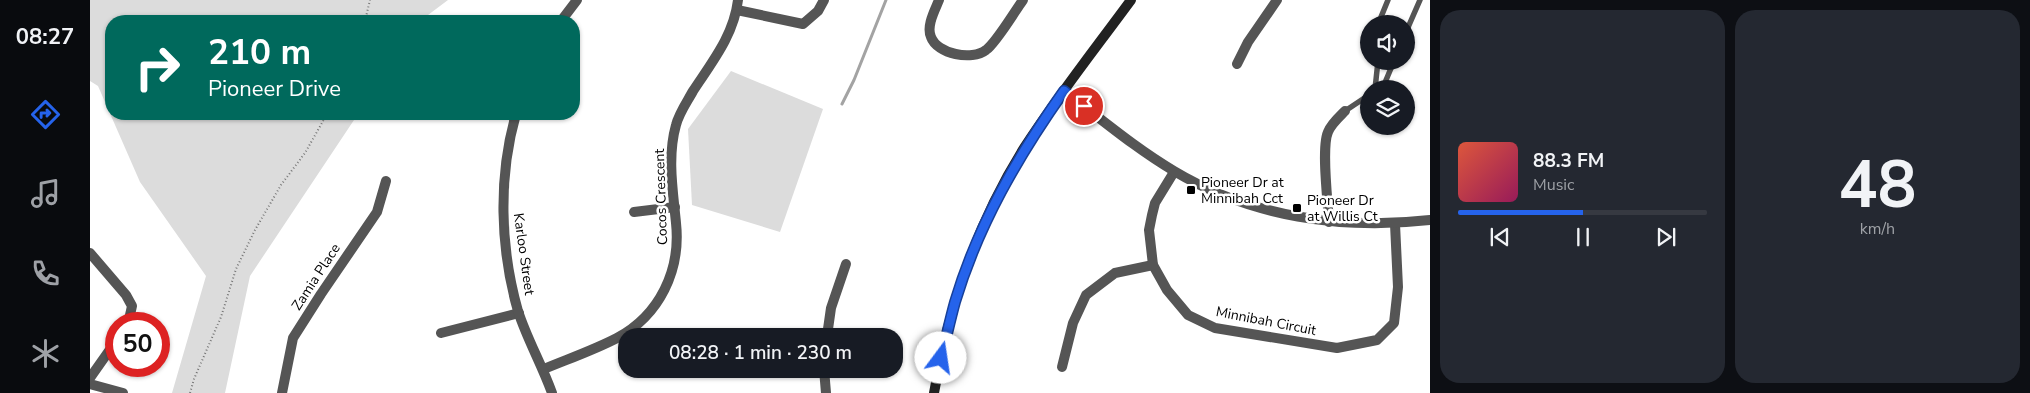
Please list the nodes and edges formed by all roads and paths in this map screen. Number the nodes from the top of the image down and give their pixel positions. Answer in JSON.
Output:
{"nodes":[{"id":1,"x":370,"y":0,"type":"edge"},
{"id":2,"x":578,"y":0,"type":"edge"},
{"id":3,"x":824,"y":0,"type":"edge"},
{"id":4,"x":940,"y":0,"type":"edge"},
{"id":5,"x":1023,"y":0,"type":"edge"},
{"id":6,"x":1131,"y":0,"type":"edge"},
{"id":7,"x":1277,"y":0,"type":"edge"},
{"id":8,"x":1388,"y":0,"type":"edge"},
{"id":9,"x":1420,"y":0,"type":"edge"},
{"id":10,"x":737,"y":5,"type":"edge"},
{"id":11,"x":366,"y":15,"type":"edge"},
{"id":12,"x":566,"y":15,"type":"edge"},
{"id":13,"x":1381,"y":15,"type":"edge"},
{"id":14,"x":1413,"y":15,"type":"edge"},
{"id":15,"x":1237,"y":64,"type":"dead end"},
{"id":16,"x":1064,"y":91,"type":"junction"},
{"id":17,"x":1360,"y":102,"type":"edge"},
{"id":18,"x":1345,"y":111,"type":"joint"},
{"id":19,"x":324,"y":120,"type":"edge"},
{"id":20,"x":515,"y":120,"type":"edge"},
{"id":21,"x":1174,"y":172,"type":"junction"},
{"id":22,"x":386,"y":181,"type":"dead end"},
{"id":23,"x":675,"y":207,"type":"junction"},
{"id":24,"x":634,"y":212,"type":"dead end"},
{"id":25,"x":1430,"y":220,"type":"edge"},
{"id":26,"x":1329,"y":222,"type":"junction"},
{"id":27,"x":1395,"y":224,"type":"junction"},
{"id":28,"x":90,"y":253,"type":"edge"},
{"id":29,"x":846,"y":264,"type":"dead end"},
{"id":30,"x":1153,"y":265,"type":"junction"},
{"id":31,"x":131,"y":312,"type":"edge"},
{"id":32,"x":519,"y":313,"type":"junction"},
{"id":33,"x":828,"y":328,"type":"edge"},
{"id":34,"x":441,"y":333,"type":"dead end"},
{"id":35,"x":105,"y":357,"type":"edge"},
{"id":36,"x":1062,"y":367,"type":"dead end"},
{"id":37,"x":544,"y":369,"type":"junction"},
{"id":38,"x":90,"y":378,"type":"edge"},
{"id":39,"x":825,"y":378,"type":"edge"},
{"id":40,"x":90,"y":384,"type":"edge"},
{"id":41,"x":123,"y":393,"type":"edge"},
{"id":42,"x":190,"y":393,"type":"edge"},
{"id":43,"x":282,"y":393,"type":"edge"},
{"id":44,"x":552,"y":393,"type":"edge"},
{"id":45,"x":826,"y":393,"type":"edge"},
{"id":46,"x":934,"y":393,"type":"edge"}],
"edges":[{"from":1,"to":11,"type":"path"},
{"from":2,"to":12,"type":"street"},
{"from":3,"to":10,"type":"street"},
{"from":4,"to":5,"type":"street"},
{"from":6,"to":16,"type":"main road"},
{"from":7,"to":15,"type":"street"},
{"from":8,"to":13,"type":"lane"},
{"from":9,"to":14,"type":"lane"},
{"from":10,"to":23,"type":"street","name":"Cocos Crescent"},
{"from":16,"to":21,"type":"street"},
{"from":16,"to":46,"type":"main road"},
{"from":17,"to":18,"type":"lane"},
{"from":18,"to":26,"type":"street"},
{"from":19,"to":42,"type":"path"},
{"from":20,"to":32,"type":"street","name":"Karloo Street"},
{"from":21,"to":26,"type":"street"},
{"from":21,"to":30,"type":"street","name":"Minnibah Circuit"},
{"from":22,"to":43,"type":"street","name":"Zamia Place"},
{"from":23,"to":24,"type":"street"},
{"from":23,"to":37,"type":"street","name":"Cocos Crescent"},
{"from":25,"to":27,"type":"street"},
{"from":26,"to":27,"type":"street"},
{"from":27,"to":30,"type":"street","name":"Minnibah Circuit"},
{"from":28,"to":31,"type":"street"},
{"from":29,"to":33,"type":"street"},
{"from":30,"to":36,"type":"street"},
{"from":32,"to":34,"type":"street"},
{"from":32,"to":37,"type":"street","name":"Karloo Street"},
{"from":35,"to":38,"type":"street"},
{"from":37,"to":44,"type":"street","name":"Karloo Street"},
{"from":39,"to":45,"type":"street"},
{"from":40,"to":41,"type":"street"}]}
